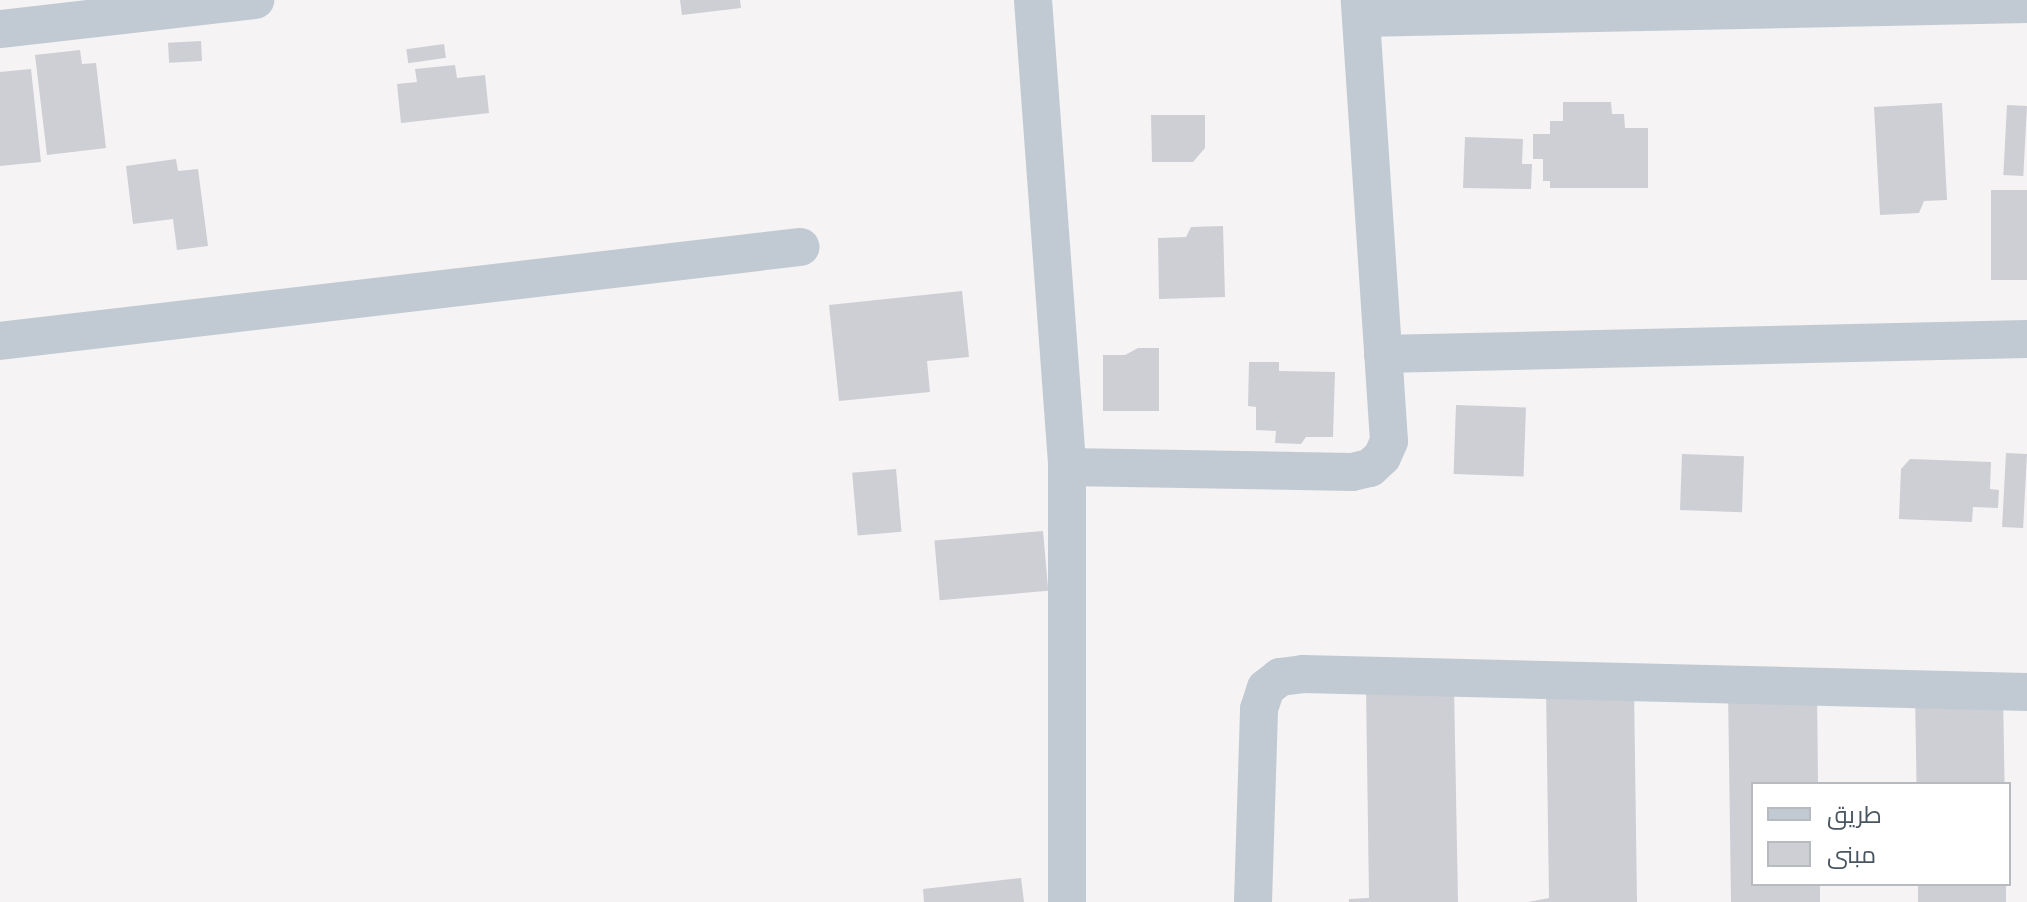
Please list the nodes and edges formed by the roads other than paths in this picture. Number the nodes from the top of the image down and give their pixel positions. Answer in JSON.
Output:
{"nodes":[{"id":1,"x":255,"y":0,"type":"edge"},
{"id":2,"x":1033,"y":0,"type":"edge"},
{"id":3,"x":2027,"y":4,"type":"edge"},
{"id":4,"x":1361,"y":9,"type":"edge"},
{"id":5,"x":0,"y":29,"type":"edge"},
{"id":6,"x":800,"y":247,"type":"dead end"},
{"id":7,"x":2027,"y":339,"type":"edge"},
{"id":8,"x":0,"y":341,"type":"edge"},
{"id":9,"x":1383,"y":354,"type":"junction"},
{"id":10,"x":1067,"y":467,"type":"junction"},
{"id":11,"x":2027,"y":692,"type":"edge"},
{"id":12,"x":1067,"y":902,"type":"edge"},
{"id":13,"x":1253,"y":902,"type":"edge"}],
"edges":[{"from":1,"to":5,"type":"street"},
{"from":2,"to":10,"type":"street"},
{"from":3,"to":4,"type":"street"},
{"from":4,"to":9,"type":"street"},
{"from":6,"to":8,"type":"street"},
{"from":7,"to":9,"type":"street"},
{"from":9,"to":10,"type":"street"},
{"from":10,"to":12,"type":"street"},
{"from":11,"to":13,"type":"street"}]}
